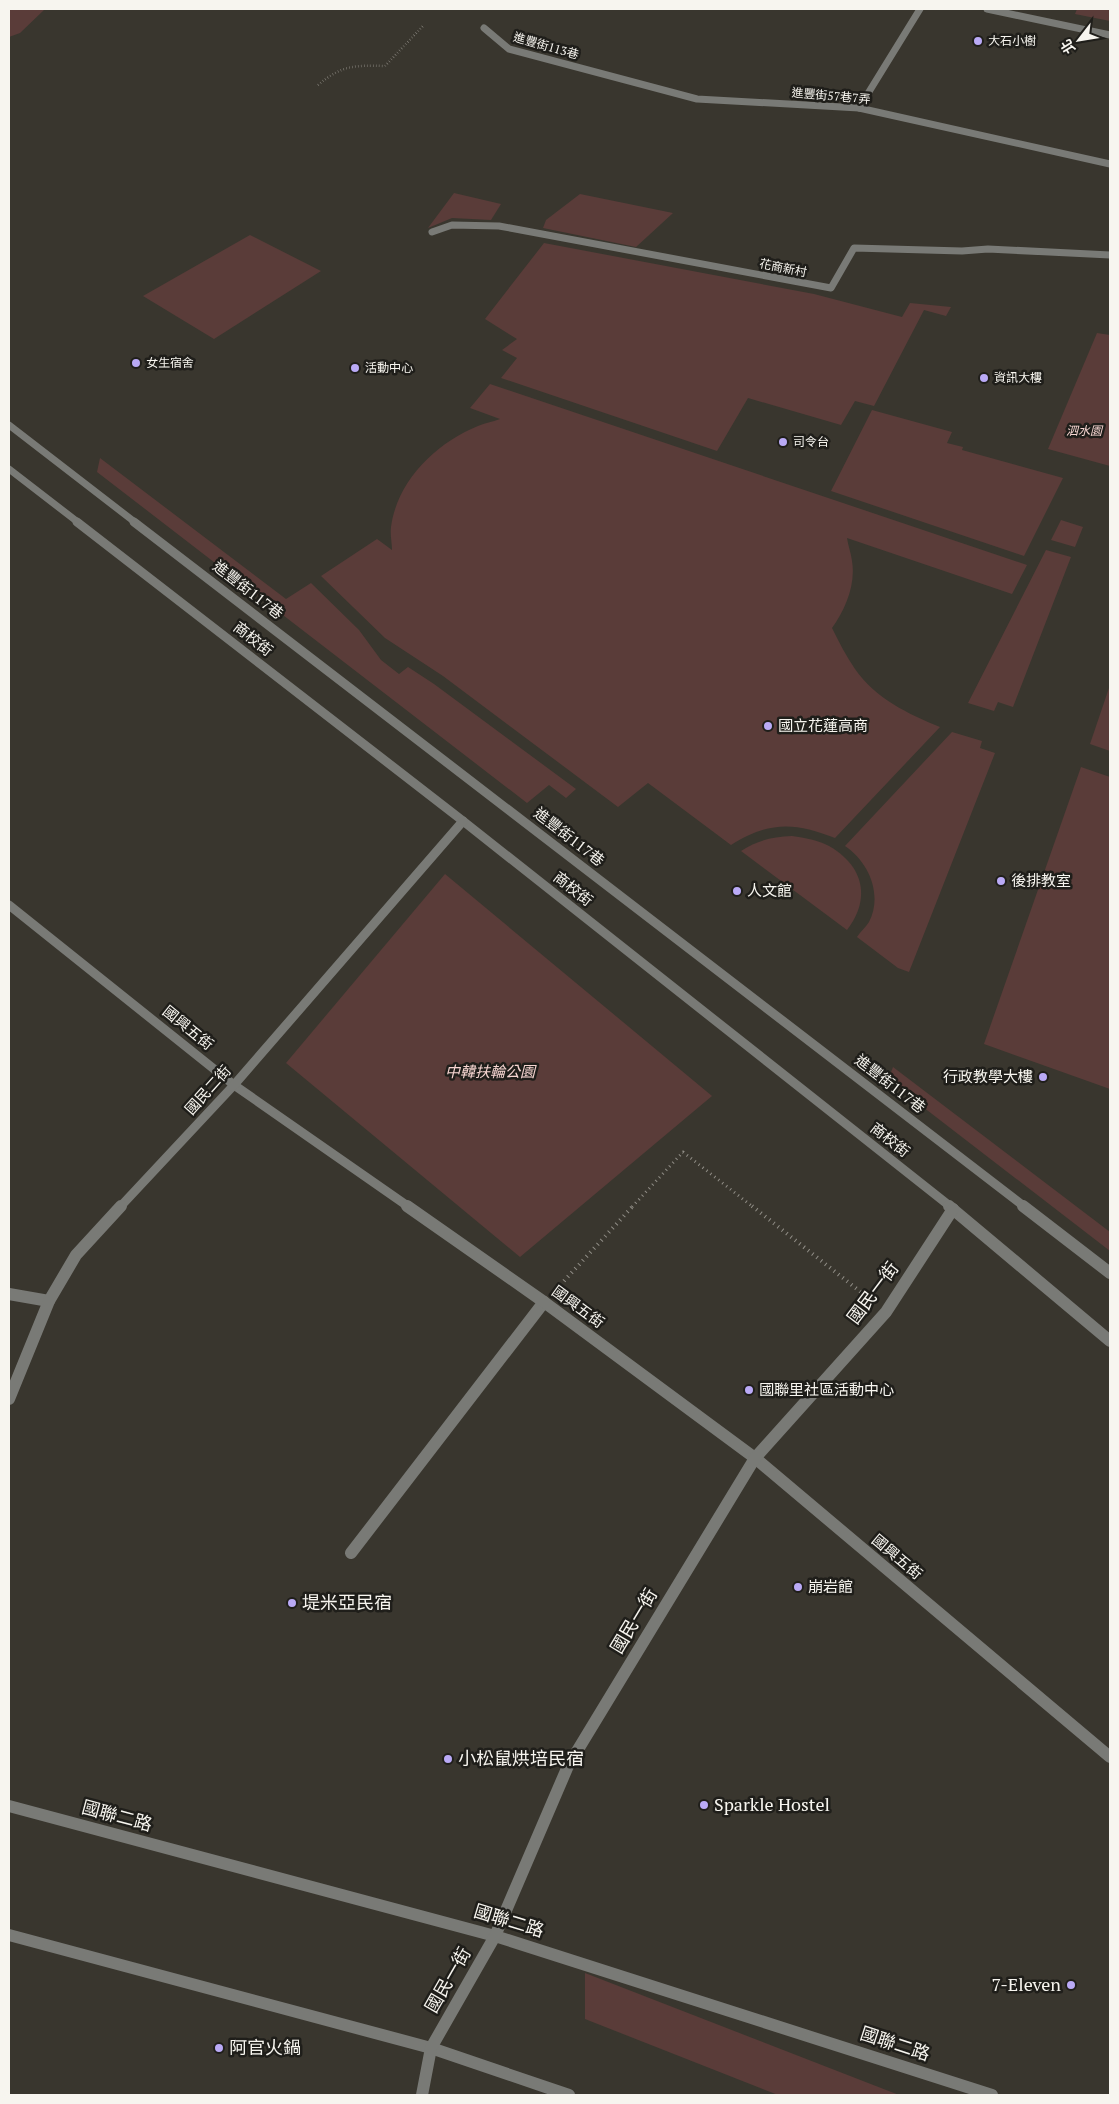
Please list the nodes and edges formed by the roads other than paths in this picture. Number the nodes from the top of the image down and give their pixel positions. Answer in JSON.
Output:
{"nodes":[{"id":1,"x":920,"y":9,"type":"edge"},
{"id":2,"x":987,"y":9,"type":"edge"},
{"id":3,"x":484,"y":28,"type":"dead end"},
{"id":4,"x":1110,"y":35,"type":"edge"},
{"id":5,"x":607,"y":75,"type":"joint"},
{"id":6,"x":859,"y":108,"type":"junction"},
{"id":7,"x":1110,"y":164,"type":"edge"},
{"id":8,"x":432,"y":232,"type":"dead end"},
{"id":9,"x":1110,"y":254,"type":"edge"},
{"id":10,"x":9,"y":425,"type":"edge"},
{"id":11,"x":9,"y":469,"type":"edge"},
{"id":12,"x":463,"y":821,"type":"junction"},
{"id":13,"x":9,"y":905,"type":"edge"},
{"id":14,"x":234,"y":1085,"type":"junction"},
{"id":15,"x":953,"y":1209,"type":"junction"},
{"id":16,"x":1110,"y":1273,"type":"edge"},
{"id":17,"x":9,"y":1294,"type":"edge"},
{"id":18,"x":49,"y":1301,"type":"junction"},
{"id":19,"x":544,"y":1302,"type":"junction"},
{"id":20,"x":1110,"y":1342,"type":"edge"},
{"id":21,"x":9,"y":1399,"type":"edge"},
{"id":22,"x":755,"y":1458,"type":"junction"},
{"id":23,"x":351,"y":1553,"type":"dead end"},
{"id":24,"x":1110,"y":1757,"type":"edge"},
{"id":25,"x":9,"y":1806,"type":"edge"},
{"id":26,"x":9,"y":1935,"type":"edge"},
{"id":27,"x":495,"y":1936,"type":"junction"},
{"id":28,"x":432,"y":2048,"type":"junction"},
{"id":29,"x":422,"y":2095,"type":"edge"},
{"id":30,"x":569,"y":2095,"type":"edge"},
{"id":31,"x":992,"y":2095,"type":"edge"}],
"edges":[{"from":1,"to":6,"type":"street"},
{"from":2,"to":4,"type":"street"},
{"from":3,"to":5,"type":"street","name":"進豐街113巷"},
{"from":5,"to":6,"type":"street","name":"進豐街57巷7弄"},
{"from":6,"to":7,"type":"street","name":"進豐街57巷7弄"},
{"from":8,"to":9,"type":"street","name":"花商新村"},
{"from":10,"to":16,"type":"street","name":"進豐街117巷"},
{"from":11,"to":12,"type":"street","name":"商校街"},
{"from":12,"to":14,"type":"street","name":"國民二街"},
{"from":12,"to":15,"type":"street","name":"商校街"},
{"from":13,"to":14,"type":"street","name":"國興五街"},
{"from":14,"to":18,"type":"street","name":"國民二街"},
{"from":14,"to":19,"type":"street","name":"國興五街"},
{"from":15,"to":20,"type":"street","name":"商校街"},
{"from":15,"to":22,"type":"street","name":"國民一街"},
{"from":17,"to":18,"type":"street"},
{"from":18,"to":21,"type":"street","name":"國民二街"},
{"from":19,"to":22,"type":"street","name":"國興五街"},
{"from":19,"to":23,"type":"street"},
{"from":22,"to":24,"type":"street","name":"國興五街"},
{"from":22,"to":27,"type":"street","name":"國民一街"},
{"from":25,"to":27,"type":"street","name":"國聯二路"},
{"from":26,"to":28,"type":"street"},
{"from":27,"to":28,"type":"street","name":"國民一街"},
{"from":27,"to":31,"type":"street","name":"國聯二路"},
{"from":28,"to":29,"type":"street","name":"國民一街"},
{"from":28,"to":30,"type":"street"}]}
